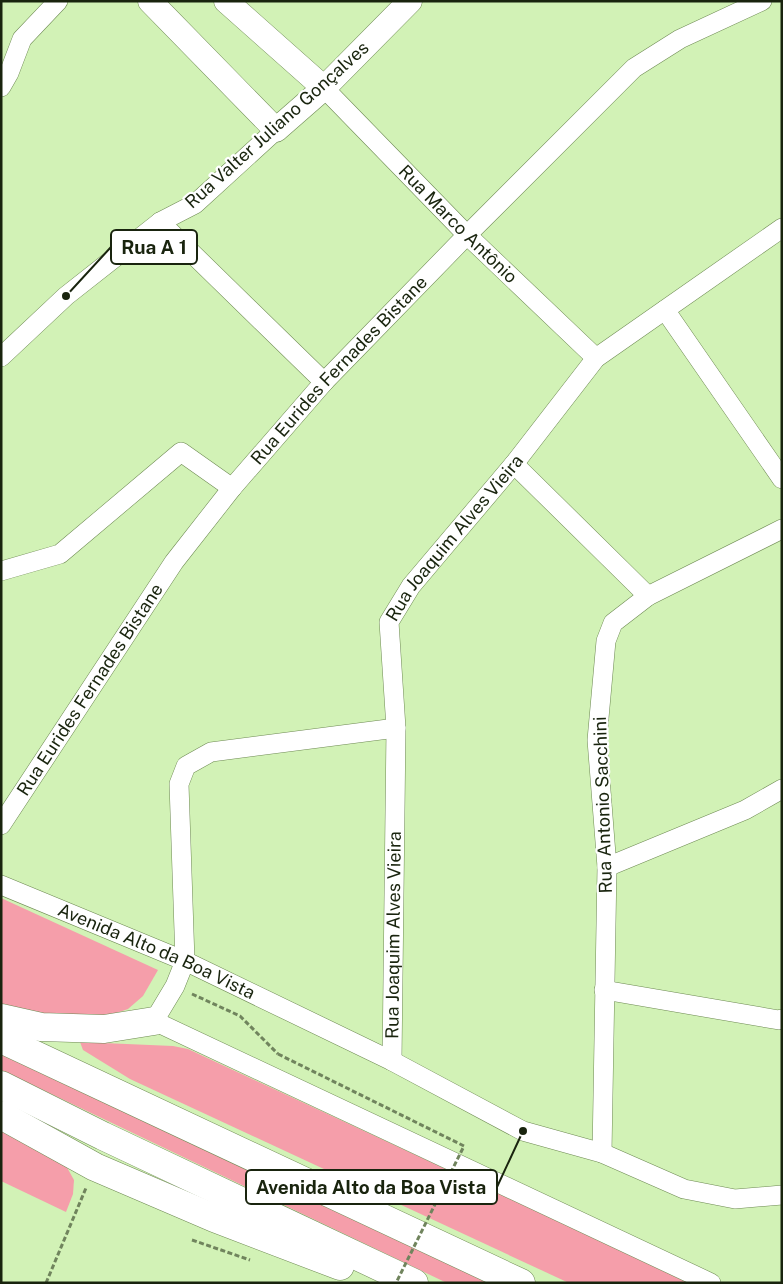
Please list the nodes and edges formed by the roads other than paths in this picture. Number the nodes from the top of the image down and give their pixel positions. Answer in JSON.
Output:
{"nodes":[{"id":1,"x":58,"y":1,"type":"edge"},
{"id":2,"x":150,"y":1,"type":"edge"},
{"id":3,"x":226,"y":1,"type":"edge"},
{"id":4,"x":410,"y":1,"type":"edge"},
{"id":5,"x":762,"y":1,"type":"edge"},
{"id":6,"x":1,"y":87,"type":"edge"},
{"id":7,"x":324,"y":88,"type":"junction"},
{"id":8,"x":276,"y":130,"type":"junction"},
{"id":9,"x":160,"y":222,"type":"junction"},
{"id":10,"x":782,"y":228,"type":"edge"},
{"id":11,"x":467,"y":235,"type":"junction"},
{"id":12,"x":665,"y":310,"type":"junction"},
{"id":13,"x":1,"y":357,"type":"edge"},
{"id":14,"x":596,"y":358,"type":"junction"},
{"id":15,"x":324,"y":382,"type":"junction"},
{"id":16,"x":514,"y":464,"type":"junction"},
{"id":17,"x":782,"y":478,"type":"edge"},
{"id":18,"x":232,"y":488,"type":"junction"},
{"id":19,"x":782,"y":529,"type":"edge"},
{"id":20,"x":1,"y":571,"type":"edge"},
{"id":21,"x":648,"y":596,"type":"junction"},
{"id":22,"x":396,"y":728,"type":"junction"},
{"id":23,"x":782,"y":789,"type":"edge"},
{"id":24,"x":1,"y":825,"type":"edge"},
{"id":25,"x":607,"y":867,"type":"junction"},
{"id":26,"x":1,"y":885,"type":"edge"},
{"id":27,"x":185,"y":961,"type":"junction"},
{"id":28,"x":604,"y":990,"type":"junction"},
{"id":29,"x":1,"y":1018,"type":"edge"},
{"id":30,"x":782,"y":1019,"type":"edge"},
{"id":31,"x":154,"y":1020,"type":"junction"},
{"id":32,"x":1,"y":1039,"type":"edge"},
{"id":33,"x":392,"y":1061,"type":"junction"},
{"id":34,"x":1,"y":1085,"type":"edge"},
{"id":35,"x":1,"y":1115,"type":"edge"},
{"id":36,"x":602,"y":1153,"type":"junction"},
{"id":37,"x":782,"y":1196,"type":"edge"},
{"id":38,"x":384,"y":1283,"type":"edge"},
{"id":39,"x":414,"y":1283,"type":"edge"},
{"id":40,"x":521,"y":1283,"type":"edge"},
{"id":41,"x":711,"y":1283,"type":"edge"}],
"edges":[{"from":1,"to":6,"type":"street"},
{"from":2,"to":8,"type":"street"},
{"from":3,"to":7,"type":"street"},
{"from":4,"to":7,"type":"street","name":"Rua Valter Juliano Gonçalves"},
{"from":5,"to":11,"type":"street","name":"Rua Eurides Fernades Bistane"},
{"from":7,"to":8,"type":"street","name":"Rua Valter Juliano Gonçalves"},
{"from":7,"to":11,"type":"street","name":"Rua Marco Antônio"},
{"from":8,"to":9,"type":"street","name":"Rua Valter Juliano Gonçalves"},
{"from":9,"to":13,"type":"street","name":"Rua Valter Juliano Gonçalves"},
{"from":9,"to":15,"type":"street"},
{"from":10,"to":12,"type":"street","name":"Rua Joaquim Alves Vieira"},
{"from":11,"to":14,"type":"street","name":"Rua Marco Antônio"},
{"from":11,"to":15,"type":"street","name":"Rua Eurides Fernades Bistane"},
{"from":12,"to":14,"type":"street","name":"Rua Joaquim Alves Vieira"},
{"from":12,"to":17,"type":"street"},
{"from":14,"to":16,"type":"street","name":"Rua Joaquim Alves Vieira"},
{"from":15,"to":18,"type":"street","name":"Rua Eurides Fernades Bistane"},
{"from":16,"to":21,"type":"street"},
{"from":16,"to":22,"type":"street","name":"Rua Joaquim Alves Vieira"},
{"from":18,"to":20,"type":"street"},
{"from":18,"to":24,"type":"street","name":"Rua Eurides Fernades Bistane"},
{"from":19,"to":21,"type":"street","name":"Rua Antonio Sacchini"},
{"from":21,"to":25,"type":"street","name":"Rua Antonio Sacchini"},
{"from":22,"to":27,"type":"street"},
{"from":22,"to":33,"type":"street","name":"Rua Joaquim Alves Vieira"},
{"from":23,"to":25,"type":"street"},
{"from":25,"to":28,"type":"street","name":"Rua Antonio Sacchini"},
{"from":26,"to":27,"type":"street","name":"Avenida Alto da Boa Vista"},
{"from":27,"to":31,"type":"street"},
{"from":27,"to":33,"type":"street","name":"Avenida Alto da Boa Vista"},
{"from":28,"to":30,"type":"street"},
{"from":28,"to":36,"type":"street","name":"Rua Antonio Sacchini"},
{"from":29,"to":31,"type":"highway"},
{"from":31,"to":41,"type":"street"},
{"from":32,"to":40,"type":"highway"},
{"from":33,"to":36,"type":"street","name":"Avenida Alto da Boa Vista"},
{"from":34,"to":39,"type":"highway"},
{"from":35,"to":38,"type":"highway"},
{"from":36,"to":37,"type":"street","name":"Avenida Alto da Boa Vista"}]}
